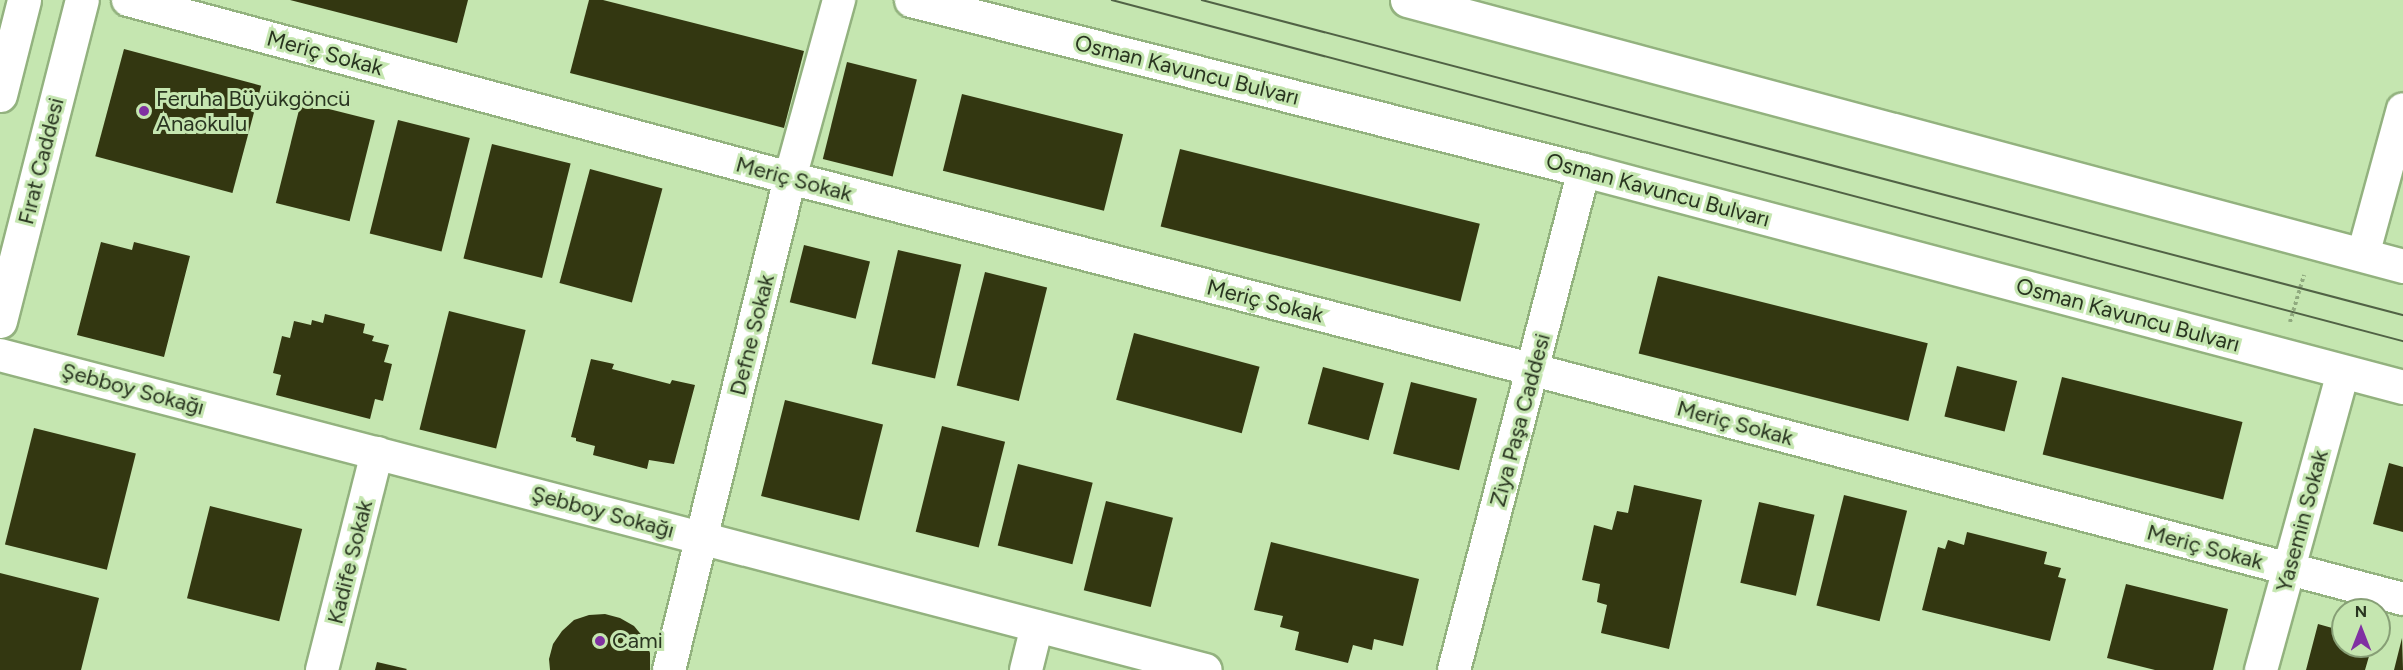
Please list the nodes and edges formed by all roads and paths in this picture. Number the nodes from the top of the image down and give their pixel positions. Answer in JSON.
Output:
{"nodes":[{"id":1,"x":24,"y":0,"type":"edge"},
{"id":2,"x":82,"y":0,"type":"edge"},
{"id":3,"x":128,"y":0,"type":"edge"},
{"id":4,"x":839,"y":0,"type":"edge"},
{"id":5,"x":911,"y":0,"type":"edge"},
{"id":6,"x":1407,"y":0,"type":"edge"},
{"id":7,"x":0,"y":95,"type":"edge"},
{"id":8,"x":2403,"y":109,"type":"edge"},
{"id":9,"x":1584,"y":170,"type":"junction"},
{"id":10,"x":790,"y":178,"type":"junction"},
{"id":11,"x":2314,"y":242,"type":"junction"},
{"id":12,"x":2363,"y":255,"type":"junction"},
{"id":13,"x":2403,"y":266,"type":"edge"},
{"id":14,"x":0,"y":321,"type":"edge"},
{"id":15,"x":0,"y":355,"type":"edge"},
{"id":16,"x":2281,"y":356,"type":"junction"},
{"id":17,"x":1534,"y":370,"type":"junction"},
{"id":18,"x":2343,"y":372,"type":"junction"},
{"id":19,"x":2403,"y":387,"type":"edge"},
{"id":20,"x":377,"y":453,"type":"junction"},
{"id":21,"x":702,"y":538,"type":"junction"},
{"id":22,"x":2289,"y":569,"type":"junction"},
{"id":23,"x":2403,"y":599,"type":"edge"},
{"id":24,"x":1037,"y":626,"type":"junction"},
{"id":25,"x":322,"y":670,"type":"edge"},
{"id":26,"x":669,"y":670,"type":"edge"},
{"id":27,"x":1026,"y":670,"type":"edge"},
{"id":28,"x":1206,"y":670,"type":"edge"},
{"id":29,"x":1454,"y":670,"type":"edge"},
{"id":30,"x":2261,"y":670,"type":"edge"}],
"edges":[{"from":1,"to":7,"type":"main road"},
{"from":2,"to":14,"type":"main road","name":"Fırat Caddesi"},
{"from":3,"to":10,"type":"street","name":"Meriç Sokak"},
{"from":4,"to":10,"type":"street","name":"Defne Sokak"},
{"from":5,"to":9,"type":"main road","name":"Osman Kavuncu Bulvarı"},
{"from":6,"to":11,"type":"main road"},
{"from":8,"to":12,"type":"street"},
{"from":9,"to":16,"type":"main road","name":"Osman Kavuncu Bulvarı"},
{"from":9,"to":17,"type":"street","name":"Ziya Paşa Caddesi"},
{"from":10,"to":17,"type":"street","name":"Meriç Sokak"},
{"from":10,"to":21,"type":"street","name":"Defne Sokak"},
{"from":11,"to":12,"type":"main road"},
{"from":11,"to":16,"type":"path"},
{"from":12,"to":13,"type":"main road"},
{"from":15,"to":20,"type":"street","name":"Şebboy Sokağı"},
{"from":16,"to":18,"type":"main road","name":"Osman Kavuncu Bulvarı"},
{"from":17,"to":22,"type":"street","name":"Meriç Sokak"},
{"from":17,"to":29,"type":"street","name":"Ziya Paşa Caddesi"},
{"from":18,"to":19,"type":"main road","name":"Osman Kavuncu Bulvarı"},
{"from":18,"to":22,"type":"street","name":"Yasemin Sokak"},
{"from":20,"to":21,"type":"street","name":"Şebboy Sokağı"},
{"from":20,"to":25,"type":"street","name":"Kadife Sokak"},
{"from":21,"to":24,"type":"street","name":"Şebboy Sokağı"},
{"from":21,"to":26,"type":"street","name":"Defne Sokak"},
{"from":22,"to":23,"type":"street","name":"Meriç Sokak"},
{"from":22,"to":30,"type":"street","name":"Yasemin Sokak"},
{"from":24,"to":27,"type":"street"},
{"from":24,"to":28,"type":"street","name":"Şebboy Sokağı"}]}
